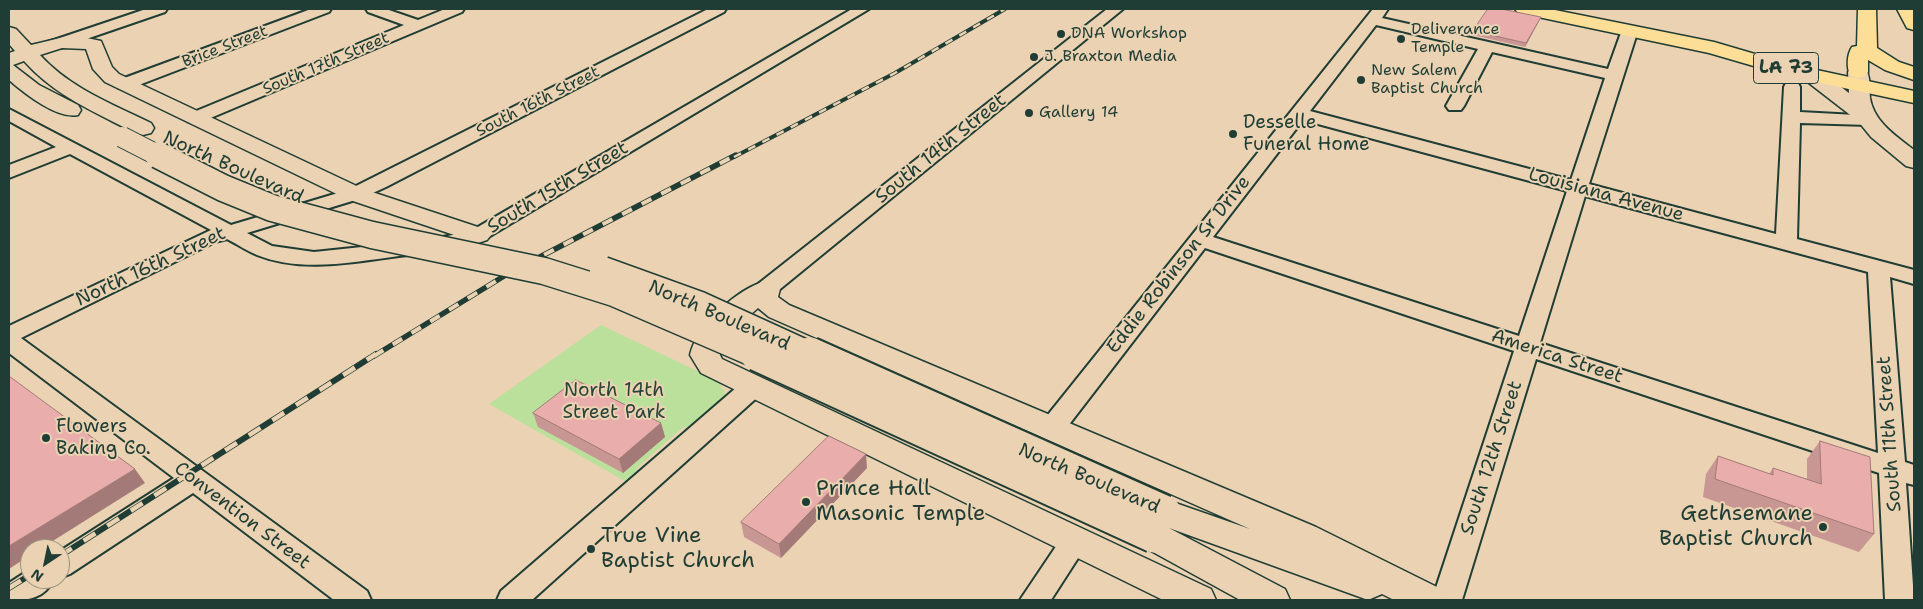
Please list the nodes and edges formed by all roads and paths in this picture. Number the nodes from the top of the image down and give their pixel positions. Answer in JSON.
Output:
{"nodes":[{"id":1,"x":160,"y":9,"type":"edge"},
{"id":2,"x":324,"y":9,"type":"edge"},
{"id":3,"x":373,"y":9,"type":"edge"},
{"id":4,"x":457,"y":9,"type":"edge"},
{"id":5,"x":719,"y":9,"type":"edge"},
{"id":6,"x":862,"y":9,"type":"edge"},
{"id":7,"x":1116,"y":9,"type":"edge"},
{"id":8,"x":1524,"y":9,"type":"edge"},
{"id":9,"x":1867,"y":9,"type":"edge"},
{"id":10,"x":1906,"y":9,"type":"edge"},
{"id":11,"x":1377,"y":15,"type":"edge"},
{"id":12,"x":1914,"y":24,"type":"edge"},
{"id":13,"x":418,"y":25,"type":"junction"},
{"id":14,"x":1630,"y":30,"type":"junction"},
{"id":15,"x":9,"y":33,"type":"edge"},
{"id":16,"x":54,"y":45,"type":"junction"},
{"id":17,"x":1487,"y":46,"type":"junction"},
{"id":18,"x":1714,"y":48,"type":"junction"},
{"id":19,"x":1867,"y":50,"type":"junction"},
{"id":20,"x":18,"y":57,"type":"edge"},
{"id":21,"x":9,"y":70,"type":"edge"},
{"id":22,"x":1914,"y":74,"type":"edge"},
{"id":23,"x":1614,"y":75,"type":"junction"},
{"id":24,"x":1859,"y":78,"type":"junction"},
{"id":25,"x":1799,"y":80,"type":"junction"},
{"id":26,"x":125,"y":84,"type":"junction"},
{"id":27,"x":1914,"y":84,"type":"edge"},
{"id":28,"x":1914,"y":97,"type":"edge"},
{"id":29,"x":1455,"y":106,"type":"dead end"},
{"id":30,"x":1298,"y":113,"type":"junction"},
{"id":31,"x":9,"y":114,"type":"edge"},
{"id":32,"x":1790,"y":117,"type":"junction"},
{"id":33,"x":195,"y":118,"type":"junction"},
{"id":34,"x":1867,"y":118,"type":"junction"},
{"id":35,"x":133,"y":133,"type":"junction"},
{"id":36,"x":69,"y":148,"type":"junction"},
{"id":37,"x":1914,"y":161,"type":"edge"},
{"id":38,"x":9,"y":172,"type":"edge"},
{"id":39,"x":1578,"y":188,"type":"junction"},
{"id":40,"x":355,"y":194,"type":"junction"},
{"id":41,"x":291,"y":212,"type":"junction"},
{"id":42,"x":225,"y":232,"type":"junction"},
{"id":43,"x":478,"y":235,"type":"junction"},
{"id":44,"x":1199,"y":239,"type":"junction"},
{"id":45,"x":1786,"y":243,"type":"junction"},
{"id":46,"x":265,"y":251,"type":"junction"},
{"id":47,"x":1879,"y":268,"type":"junction"},
{"id":48,"x":1914,"y":277,"type":"edge"},
{"id":49,"x":766,"y":289,"type":"junction"},
{"id":50,"x":9,"y":335,"type":"edge"},
{"id":51,"x":9,"y":341,"type":"edge"},
{"id":52,"x":1528,"y":347,"type":"junction"},
{"id":53,"x":753,"y":387,"type":"junction"},
{"id":54,"x":1052,"y":428,"type":"junction"},
{"id":55,"x":1903,"y":472,"type":"edge"},
{"id":56,"x":193,"y":479,"type":"junction"},
{"id":57,"x":1159,"y":524,"type":"junction"},
{"id":58,"x":1076,"y":541,"type":"junction"},
{"id":59,"x":70,"y":559,"type":"edge"},
{"id":60,"x":24,"y":589,"type":"edge"},
{"id":61,"x":9,"y":599,"type":"edge"},
{"id":62,"x":356,"y":600,"type":"edge"},
{"id":63,"x":512,"y":600,"type":"edge"},
{"id":64,"x":1035,"y":600,"type":"edge"},
{"id":65,"x":1198,"y":600,"type":"edge"},
{"id":66,"x":1272,"y":600,"type":"edge"},
{"id":67,"x":1410,"y":600,"type":"edge"},
{"id":68,"x":1428,"y":600,"type":"edge"},
{"id":69,"x":1447,"y":600,"type":"edge"},
{"id":70,"x":1900,"y":600,"type":"edge"}],
"edges":[{"from":1,"to":16,"type":"street"},
{"from":2,"to":26,"type":"street","name":"Brice Street"},
{"from":3,"to":13,"type":"street"},
{"from":4,"to":13,"type":"street","name":"South 17th Street"},
{"from":5,"to":40,"type":"street","name":"South 16th Street"},
{"from":6,"to":43,"type":"street","name":"South 15th Street"},
{"from":7,"to":49,"type":"street","name":"South 14th Street"},
{"from":8,"to":14,"type":"main road","number":"LA 73"},
{"from":9,"to":19,"type":"main road"},
{"from":10,"to":12,"type":"main road"},
{"from":11,"to":17,"type":"street"},
{"from":11,"to":30,"type":"street","name":"Eddie Robinson Sr Drive"},
{"from":13,"to":33,"type":"street","name":"South 17th Street"},
{"from":14,"to":18,"type":"main road","number":"LA 73"},
{"from":14,"to":23,"type":"street","name":"South 12th Street"},
{"from":15,"to":20,"type":"street","name":"North Boulevard"},
{"from":16,"to":20,"type":"street","name":"North Boulevard"},
{"from":16,"to":26,"type":"street","name":"North Boulevard"},
{"from":17,"to":23,"type":"street"},
{"from":17,"to":29,"type":"street"},
{"from":18,"to":24,"type":"main road","number":"LA 73"},
{"from":18,"to":25,"type":"main road","number":"LA 73"},
{"from":19,"to":22,"type":"main road"},
{"from":19,"to":24,"type":"main road"},
{"from":20,"to":35,"type":"street","name":"North Boulevard"},
{"from":21,"to":35,"type":"street","name":"North Boulevard"},
{"from":23,"to":39,"type":"street","name":"South 12th Street"},
{"from":24,"to":25,"type":"main road","number":"LA 73"},
{"from":24,"to":27,"type":"main road","number":"LA 73"},
{"from":24,"to":28,"type":"main road","number":"LA 73"},
{"from":24,"to":34,"type":"street"},
{"from":25,"to":32,"type":"street"},
{"from":25,"to":34,"type":"street"},
{"from":26,"to":33,"type":"street","name":"North Boulevard"},
{"from":30,"to":39,"type":"street","name":"Louisiana Avenue"},
{"from":30,"to":44,"type":"street","name":"Eddie Robinson Sr Drive"},
{"from":31,"to":36,"type":"street"},
{"from":32,"to":34,"type":"street"},
{"from":32,"to":45,"type":"street"},
{"from":33,"to":40,"type":"street","name":"North Boulevard"},
{"from":34,"to":37,"type":"street"},
{"from":35,"to":57,"type":"street","name":"North Boulevard","bridge":true},
{"from":36,"to":38,"type":"street"},
{"from":36,"to":42,"type":"street"},
{"from":39,"to":45,"type":"street","name":"Louisiana Avenue"},
{"from":39,"to":52,"type":"street","name":"South 12th Street"},
{"from":40,"to":41,"type":"street","name":"North 16th Street"},
{"from":40,"to":43,"type":"street","name":"North Boulevard"},
{"from":41,"to":42,"type":"street","name":"North 16th Street"},
{"from":41,"to":46,"type":"street"},
{"from":42,"to":46,"type":"street","name":"South 15th Street"},
{"from":42,"to":50,"type":"street","name":"North 16th Street"},
{"from":43,"to":46,"type":"street","name":"South 15th Street"},
{"from":44,"to":52,"type":"street","name":"America Street"},
{"from":44,"to":54,"type":"street","name":"Eddie Robinson Sr Drive"},
{"from":45,"to":47,"type":"street","name":"Louisiana Avenue"},
{"from":47,"to":48,"type":"street","name":"Louisiana Avenue"},
{"from":47,"to":55,"type":"street","name":"South 11th Street"},
{"from":49,"to":53,"type":"street"},
{"from":49,"to":54,"type":"street"},
{"from":51,"to":56,"type":"street","name":"Convention Street"},
{"from":52,"to":55,"type":"street","name":"America Street"},
{"from":52,"to":69,"type":"street","name":"South 12th Street"},
{"from":53,"to":58,"type":"street"},
{"from":53,"to":63,"type":"street"},
{"from":54,"to":68,"type":"street"},
{"from":55,"to":70,"type":"street","name":"South 11th Street"},
{"from":56,"to":59,"type":"street"},
{"from":56,"to":62,"type":"street","name":"Convention Street"},
{"from":57,"to":66,"type":"street","name":"North Boulevard"},
{"from":57,"to":67,"type":"street","name":"North Boulevard"},
{"from":58,"to":64,"type":"street"},
{"from":58,"to":65,"type":"street"},
{"from":60,"to":61,"type":"street"}]}
